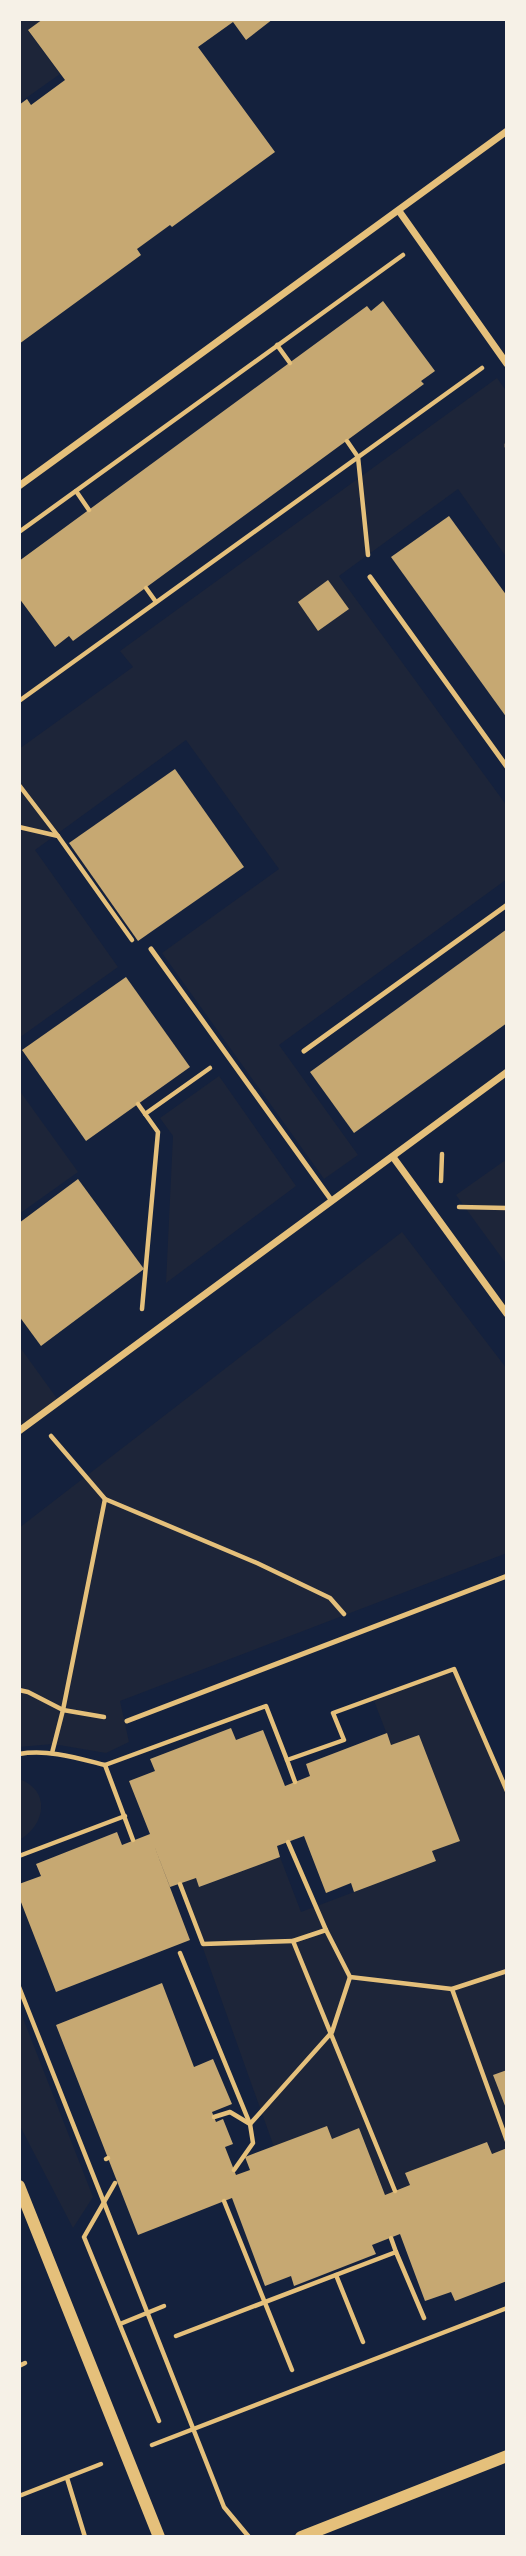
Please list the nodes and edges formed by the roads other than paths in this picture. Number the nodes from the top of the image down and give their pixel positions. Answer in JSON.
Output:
{"nodes":[{"id":1,"x":507,"y":131,"type":"edge"},
{"id":2,"x":399,"y":211,"type":"junction"},
{"id":3,"x":507,"y":364,"type":"edge"},
{"id":4,"x":19,"y":486,"type":"edge"},
{"id":5,"x":370,"y":578,"type":"road end"},
{"id":6,"x":507,"y":767,"type":"edge"},
{"id":7,"x":507,"y":905,"type":"edge"},
{"id":8,"x":151,"y":949,"type":"dead end"},
{"id":9,"x":304,"y":1051,"type":"dead end"},
{"id":10,"x":507,"y":1072,"type":"edge"},
{"id":11,"x":393,"y":1157,"type":"junction"},
{"id":12,"x":332,"y":1201,"type":"junction"},
{"id":13,"x":507,"y":1314,"type":"edge"},
{"id":14,"x":19,"y":1432,"type":"edge"},
{"id":15,"x":507,"y":1576,"type":"edge"},
{"id":16,"x":127,"y":1721,"type":"road end"},
{"id":17,"x":19,"y":2186,"type":"edge"},
{"id":18,"x":507,"y":2456,"type":"edge"},
{"id":19,"x":159,"y":2537,"type":"edge"},
{"id":20,"x":301,"y":2537,"type":"edge"}],
"edges":[{"from":1,"to":2,"type":"street"},
{"from":2,"to":3,"type":"street"},
{"from":2,"to":4,"type":"street"},
{"from":5,"to":6,"type":"lane"},
{"from":7,"to":9,"type":"lane"},
{"from":8,"to":12,"type":"lane"},
{"from":10,"to":11,"type":"street"},
{"from":11,"to":12,"type":"street"},
{"from":11,"to":13,"type":"street"},
{"from":12,"to":14,"type":"street"},
{"from":15,"to":16,"type":"lane"},
{"from":17,"to":19,"type":"street"},
{"from":18,"to":20,"type":"street"}]}
